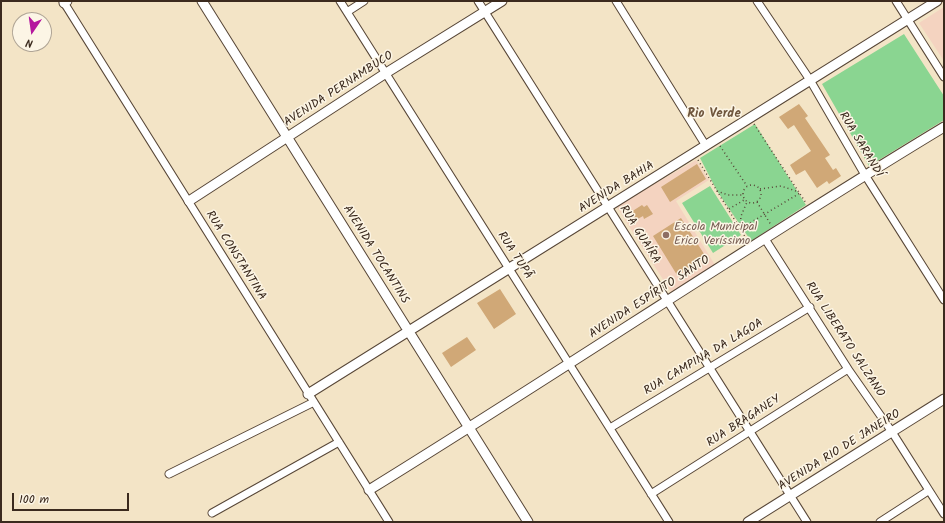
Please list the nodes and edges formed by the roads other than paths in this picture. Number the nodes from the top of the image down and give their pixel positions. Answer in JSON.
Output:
{"nodes":[{"id":1,"x":202,"y":1,"type":"edge"},
{"id":2,"x":340,"y":1,"type":"edge"},
{"id":3,"x":364,"y":1,"type":"edge"},
{"id":4,"x":478,"y":1,"type":"edge"},
{"id":5,"x":502,"y":1,"type":"edge"},
{"id":6,"x":616,"y":1,"type":"edge"},
{"id":7,"x":758,"y":1,"type":"edge"},
{"id":8,"x":896,"y":1,"type":"edge"},
{"id":9,"x":937,"y":1,"type":"edge"},
{"id":10,"x":65,"y":2,"type":"edge"},
{"id":11,"x":347,"y":12,"type":"junction"},
{"id":12,"x":485,"y":12,"type":"junction"},
{"id":13,"x":908,"y":19,"type":"junction"},
{"id":14,"x":386,"y":73,"type":"junction"},
{"id":15,"x":944,"y":77,"type":"edge"},
{"id":16,"x":810,"y":80,"type":"junction"},
{"id":17,"x":944,"y":126,"type":"edge"},
{"id":18,"x":287,"y":139,"type":"junction"},
{"id":19,"x":706,"y":146,"type":"junction"},
{"id":20,"x":865,"y":175,"type":"junction"},
{"id":21,"x":189,"y":201,"type":"junction"},
{"id":22,"x":608,"y":207,"type":"junction"},
{"id":23,"x":765,"y":238,"type":"junction"},
{"id":24,"x":509,"y":268,"type":"junction"},
{"id":25,"x":944,"y":300,"type":"edge"},
{"id":26,"x":668,"y":301,"type":"junction"},
{"id":27,"x":810,"y":307,"type":"junction"},
{"id":28,"x":409,"y":332,"type":"junction"},
{"id":29,"x":570,"y":363,"type":"junction"},
{"id":30,"x":709,"y":367,"type":"junction"},
{"id":31,"x":848,"y":369,"type":"junction"},
{"id":32,"x":308,"y":394,"type":"junction"},
{"id":33,"x":944,"y":400,"type":"edge"},
{"id":34,"x":314,"y":402,"type":"junction"},
{"id":35,"x":469,"y":428,"type":"junction"},
{"id":36,"x":610,"y":428,"type":"junction"},
{"id":37,"x":750,"y":432,"type":"junction"},
{"id":38,"x":892,"y":432,"type":"junction"},
{"id":39,"x":339,"y":442,"type":"junction"},
{"id":40,"x":170,"y":474,"type":"dead end"},
{"id":41,"x":369,"y":490,"type":"junction"},
{"id":42,"x":928,"y":491,"type":"junction"},
{"id":43,"x":651,"y":494,"type":"junction"},
{"id":44,"x":790,"y":496,"type":"junction"},
{"id":45,"x":212,"y":513,"type":"dead end"},
{"id":46,"x":944,"y":514,"type":"edge"},
{"id":47,"x":389,"y":522,"type":"edge"},
{"id":48,"x":528,"y":522,"type":"edge"},
{"id":49,"x":669,"y":522,"type":"edge"},
{"id":50,"x":748,"y":522,"type":"edge"},
{"id":51,"x":807,"y":522,"type":"edge"},
{"id":52,"x":880,"y":522,"type":"edge"}],
"edges":[{"from":1,"to":18,"type":"street","name":"AVENIDA TOCANTINS"},
{"from":2,"to":11,"type":"street","name":"RUA TUPÃ"},
{"from":3,"to":11,"type":"street"},
{"from":4,"to":12,"type":"street","name":"RUA GUAÍRA"},
{"from":5,"to":12,"type":"street","name":"AVENIDA PERNAMBUCO"},
{"from":6,"to":19,"type":"street"},
{"from":7,"to":16,"type":"street","name":"RUA SARANDÍ"},
{"from":8,"to":13,"type":"street"},
{"from":9,"to":13,"type":"street","name":"AVENIDA BAHIA"},
{"from":10,"to":21,"type":"street","name":"RUA CONSTANTINA"},
{"from":11,"to":14,"type":"street","name":"RUA TUPÃ"},
{"from":12,"to":14,"type":"street","name":"AVENIDA PERNAMBUCO"},
{"from":12,"to":22,"type":"street","name":"RUA GUAÍRA"},
{"from":13,"to":15,"type":"street"},
{"from":13,"to":16,"type":"street","name":"AVENIDA BAHIA"},
{"from":14,"to":18,"type":"street","name":"AVENIDA PERNAMBUCO"},
{"from":14,"to":24,"type":"street","name":"RUA TUPÃ"},
{"from":16,"to":19,"type":"street","name":"AVENIDA BAHIA"},
{"from":16,"to":20,"type":"street","name":"RUA SARANDÍ"},
{"from":17,"to":20,"type":"street","name":"AVENIDA ESPÍRITO SANTO"},
{"from":18,"to":21,"type":"street","name":"AVENIDA PERNAMBUCO"},
{"from":18,"to":28,"type":"street","name":"AVENIDA TOCANTINS"},
{"from":19,"to":22,"type":"street","name":"AVENIDA BAHIA"},
{"from":20,"to":23,"type":"street","name":"AVENIDA ESPÍRITO SANTO"},
{"from":20,"to":25,"type":"street","name":"RUA SARANDÍ"},
{"from":21,"to":32,"type":"street","name":"RUA CONSTANTINA"},
{"from":22,"to":24,"type":"street","name":"AVENIDA BAHIA"},
{"from":22,"to":26,"type":"street","name":"RUA GUAÍRA"},
{"from":23,"to":26,"type":"street","name":"AVENIDA ESPÍRITO SANTO"},
{"from":23,"to":27,"type":"street","name":"RUA LIBERATO SALZANO"},
{"from":24,"to":28,"type":"street","name":"AVENIDA BAHIA"},
{"from":24,"to":29,"type":"street","name":"RUA TUPÃ"},
{"from":26,"to":29,"type":"street","name":"AVENIDA ESPÍRITO SANTO"},
{"from":26,"to":30,"type":"street","name":"RUA GUAÍRA"},
{"from":27,"to":30,"type":"street","name":"RUA CAMPINA DA LAGOA"},
{"from":27,"to":31,"type":"street","name":"RUA LIBERATO SALZANO"},
{"from":28,"to":32,"type":"street","name":"AVENIDA BAHIA"},
{"from":28,"to":35,"type":"street","name":"AVENIDA TOCANTINS"},
{"from":29,"to":35,"type":"street","name":"AVENIDA ESPÍRITO SANTO"},
{"from":29,"to":36,"type":"street","name":"RUA TUPÃ"},
{"from":30,"to":36,"type":"street","name":"RUA CAMPINA DA LAGOA"},
{"from":30,"to":37,"type":"street","name":"RUA GUAÍRA"},
{"from":31,"to":37,"type":"street","name":"RUA BRAGANEY"},
{"from":31,"to":38,"type":"street","name":"RUA LIBERATO SALZANO"},
{"from":32,"to":34,"type":"street","name":"RUA CONSTANTINA"},
{"from":33,"to":38,"type":"street","name":"AVENIDA RIO DE JANEIRO"},
{"from":34,"to":39,"type":"street","name":"RUA CONSTANTINA"},
{"from":34,"to":40,"type":"street"},
{"from":35,"to":41,"type":"street","name":"AVENIDA ESPÍRITO SANTO"},
{"from":35,"to":48,"type":"street","name":"AVENIDA TOCANTINS"},
{"from":36,"to":43,"type":"street","name":"RUA TUPÃ"},
{"from":37,"to":43,"type":"street","name":"RUA BRAGANEY"},
{"from":37,"to":44,"type":"street","name":"RUA GUAÍRA"},
{"from":38,"to":42,"type":"street","name":"RUA LIBERATO SALZANO"},
{"from":38,"to":44,"type":"street","name":"AVENIDA RIO DE JANEIRO"},
{"from":39,"to":41,"type":"street","name":"RUA CONSTANTINA"},
{"from":39,"to":45,"type":"street"},
{"from":41,"to":47,"type":"street","name":"RUA CONSTANTINA"},
{"from":42,"to":46,"type":"street","name":"RUA LIBERATO SALZANO"},
{"from":42,"to":52,"type":"street"},
{"from":43,"to":49,"type":"street","name":"RUA TUPÃ"},
{"from":44,"to":50,"type":"street","name":"AVENIDA RIO DE JANEIRO"},
{"from":44,"to":51,"type":"street","name":"RUA GUAÍRA"}]}
